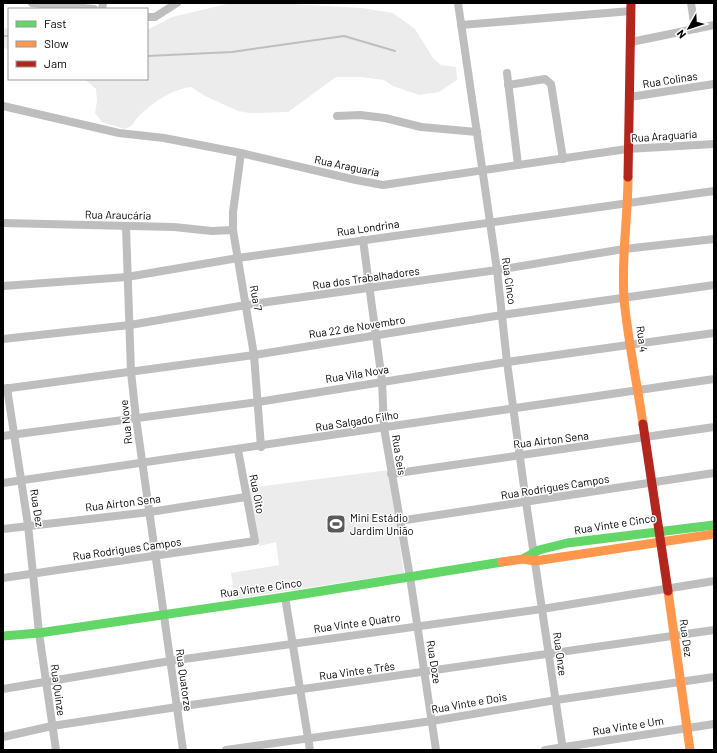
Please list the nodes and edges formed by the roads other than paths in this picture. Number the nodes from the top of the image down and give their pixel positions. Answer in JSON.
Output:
{"nodes":[{"id":1,"x":32,"y":3,"type":"edge"},
{"id":2,"x":177,"y":3,"type":"edge"},
{"id":3,"x":458,"y":3,"type":"edge"},
{"id":4,"x":691,"y":3,"type":"edge"},
{"id":5,"x":631,"y":7,"type":"edge"},
{"id":6,"x":84,"y":8,"type":"edge"},
{"id":7,"x":148,"y":17,"type":"edge"},
{"id":8,"x":460,"y":25,"type":"junction"},
{"id":9,"x":714,"y":25,"type":"edge"},
{"id":10,"x":695,"y":29,"type":"junction"},
{"id":11,"x":631,"y":42,"type":"junction"},
{"id":12,"x":507,"y":73,"type":"dead end"},
{"id":13,"x":714,"y":84,"type":"edge"},
{"id":14,"x":508,"y":85,"type":"junction"},
{"id":15,"x":630,"y":97,"type":"junction"},
{"id":16,"x":3,"y":106,"type":"edge"},
{"id":17,"x":337,"y":116,"type":"dead end"},
{"id":18,"x":477,"y":132,"type":"junction"},
{"id":19,"x":714,"y":144,"type":"edge"},
{"id":20,"x":627,"y":150,"type":"junction"},
{"id":21,"x":241,"y":153,"type":"junction"},
{"id":22,"x":563,"y":159,"type":"junction"},
{"id":23,"x":518,"y":165,"type":"junction"},
{"id":24,"x":483,"y":170,"type":"junction"},
{"id":25,"x":714,"y":191,"type":"edge"},
{"id":26,"x":628,"y":202,"type":"junction"},
{"id":27,"x":489,"y":222,"type":"junction"},
{"id":28,"x":3,"y":223,"type":"edge"},
{"id":29,"x":126,"y":227,"type":"junction"},
{"id":30,"x":233,"y":230,"type":"junction"},
{"id":31,"x":714,"y":239,"type":"edge"},
{"id":32,"x":363,"y":240,"type":"junction"},
{"id":33,"x":624,"y":249,"type":"junction"},
{"id":34,"x":238,"y":258,"type":"junction"},
{"id":35,"x":497,"y":270,"type":"junction"},
{"id":36,"x":127,"y":278,"type":"junction"},
{"id":37,"x":714,"y":285,"type":"edge"},
{"id":38,"x":3,"y":286,"type":"edge"},
{"id":39,"x":370,"y":289,"type":"junction"},
{"id":40,"x":624,"y":299,"type":"junction"},
{"id":41,"x":246,"y":306,"type":"junction"},
{"id":42,"x":502,"y":315,"type":"junction"},
{"id":43,"x":130,"y":325,"type":"junction"},
{"id":44,"x":714,"y":333,"type":"edge"},
{"id":45,"x":376,"y":336,"type":"junction"},
{"id":46,"x":3,"y":340,"type":"edge"},
{"id":47,"x":631,"y":344,"type":"junction"},
{"id":48,"x":254,"y":355,"type":"junction"},
{"id":49,"x":507,"y":362,"type":"junction"},
{"id":50,"x":131,"y":372,"type":"junction"},
{"id":51,"x":714,"y":379,"type":"edge"},
{"id":52,"x":382,"y":381,"type":"junction"},
{"id":53,"x":5,"y":388,"type":"edge"},
{"id":54,"x":637,"y":390,"type":"junction"},
{"id":55,"x":258,"y":402,"type":"junction"},
{"id":56,"x":513,"y":408,"type":"junction"},
{"id":57,"x":136,"y":418,"type":"junction"},
{"id":58,"x":714,"y":427,"type":"edge"},
{"id":59,"x":384,"y":428,"type":"junction"},
{"id":60,"x":13,"y":435,"type":"junction"},
{"id":61,"x":3,"y":436,"type":"edge"},
{"id":62,"x":645,"y":439,"type":"junction"},
{"id":63,"x":261,"y":447,"type":"junction"},
{"id":64,"x":238,"y":450,"type":"junction"},
{"id":65,"x":520,"y":455,"type":"junction"},
{"id":66,"x":141,"y":464,"type":"junction"},
{"id":67,"x":714,"y":473,"type":"edge"},
{"id":68,"x":391,"y":474,"type":"junction"},
{"id":69,"x":20,"y":481,"type":"junction"},
{"id":70,"x":3,"y":483,"type":"edge"},
{"id":71,"x":651,"y":483,"type":"junction"},
{"id":72,"x":246,"y":497,"type":"junction"},
{"id":73,"x":526,"y":502,"type":"junction"},
{"id":74,"x":150,"y":512,"type":"junction"},
{"id":75,"x":399,"y":521,"type":"junction"},
{"id":76,"x":28,"y":525,"type":"junction"},
{"id":77,"x":714,"y":525,"type":"edge"},
{"id":78,"x":3,"y":529,"type":"edge"},
{"id":79,"x":658,"y":530,"type":"junction"},
{"id":80,"x":714,"y":534,"type":"edge"},
{"id":81,"x":255,"y":541,"type":"joint"},
{"id":82,"x":661,"y":541,"type":"junction"},
{"id":83,"x":533,"y":551,"type":"junction"},
{"id":84,"x":156,"y":556,"type":"junction"},
{"id":85,"x":523,"y":559,"type":"junction"},
{"id":86,"x":535,"y":561,"type":"junction"},
{"id":87,"x":32,"y":574,"type":"junction"},
{"id":88,"x":410,"y":577,"type":"junction"},
{"id":89,"x":3,"y":578,"type":"edge"},
{"id":90,"x":714,"y":581,"type":"edge"},
{"id":91,"x":666,"y":588,"type":"junction"},
{"id":92,"x":285,"y":597,"type":"junction"},
{"id":93,"x":542,"y":609,"type":"junction"},
{"id":94,"x":163,"y":614,"type":"junction"},
{"id":95,"x":416,"y":626,"type":"junction"},
{"id":96,"x":714,"y":630,"type":"edge"},
{"id":97,"x":39,"y":633,"type":"junction"},
{"id":98,"x":3,"y":636,"type":"edge"},
{"id":99,"x":674,"y":636,"type":"junction"},
{"id":100,"x":293,"y":644,"type":"junction"},
{"id":101,"x":549,"y":654,"type":"junction"},
{"id":102,"x":170,"y":661,"type":"junction"},
{"id":103,"x":424,"y":672,"type":"junction"},
{"id":104,"x":714,"y":677,"type":"edge"},
{"id":105,"x":46,"y":681,"type":"junction"},
{"id":106,"x":679,"y":681,"type":"junction"},
{"id":107,"x":3,"y":689,"type":"edge"},
{"id":108,"x":300,"y":690,"type":"junction"},
{"id":109,"x":556,"y":700,"type":"junction"},
{"id":110,"x":177,"y":707,"type":"junction"},
{"id":111,"x":432,"y":721,"type":"junction"},
{"id":112,"x":714,"y":724,"type":"edge"},
{"id":113,"x":52,"y":726,"type":"junction"},
{"id":114,"x":686,"y":728,"type":"junction"},
{"id":115,"x":3,"y":737,"type":"edge"},
{"id":116,"x":308,"y":738,"type":"junction"},
{"id":117,"x":563,"y":749,"type":"edge"},
{"id":118,"x":56,"y":750,"type":"edge"},
{"id":119,"x":183,"y":750,"type":"edge"},
{"id":120,"x":226,"y":750,"type":"edge"},
{"id":121,"x":310,"y":750,"type":"edge"},
{"id":122,"x":436,"y":750,"type":"edge"},
{"id":123,"x":545,"y":750,"type":"edge"},
{"id":124,"x":690,"y":750,"type":"edge"}],
"edges":[{"from":1,"to":6,"type":"street"},
{"from":2,"to":7,"type":"street"},
{"from":3,"to":8,"type":"street","name":"Rua Cinco"},
{"from":4,"to":10,"type":"street"},
{"from":5,"to":8,"type":"street"},
{"from":5,"to":11,"type":"street","name":"Rua 4"},
{"from":8,"to":18,"type":"street","name":"Rua Cinco"},
{"from":9,"to":10,"type":"street"},
{"from":10,"to":11,"type":"street"},
{"from":11,"to":15,"type":"street","name":"Rua 4"},
{"from":12,"to":14,"type":"street"},
{"from":13,"to":15,"type":"street","name":"Rua Colinas"},
{"from":14,"to":22,"type":"street"},
{"from":14,"to":23,"type":"street"},
{"from":15,"to":20,"type":"street","name":"Rua 4"},
{"from":16,"to":21,"type":"street","name":"Rua Araguaría"},
{"from":17,"to":18,"type":"street"},
{"from":18,"to":24,"type":"street","name":"Rua Cinco"},
{"from":19,"to":20,"type":"street","name":"Rua Araguaría"},
{"from":20,"to":22,"type":"street","name":"Rua Araguaría"},
{"from":20,"to":26,"type":"street","name":"Rua 4"},
{"from":21,"to":24,"type":"street","name":"Rua Araguaría"},
{"from":21,"to":30,"type":"street","name":"Rua 7"},
{"from":22,"to":23,"type":"street","name":"Rua Araguaría"},
{"from":23,"to":24,"type":"street","name":"Rua Araguaría"},
{"from":24,"to":27,"type":"street","name":"Rua Cinco"},
{"from":25,"to":26,"type":"street","name":"Rua Londrina"},
{"from":26,"to":27,"type":"street","name":"Rua Londrina"},
{"from":26,"to":33,"type":"street","name":"Rua 4"},
{"from":27,"to":32,"type":"street","name":"Rua Londrina"},
{"from":27,"to":35,"type":"street","name":"Rua Cinco"},
{"from":28,"to":29,"type":"street","name":"Rua Araucária"},
{"from":29,"to":30,"type":"street","name":"Rua Araucária"},
{"from":29,"to":36,"type":"street","name":"Rua Nove"},
{"from":30,"to":34,"type":"street","name":"Rua 7"},
{"from":31,"to":33,"type":"street","name":"Rua dos Trabalhadores"},
{"from":32,"to":34,"type":"street","name":"Rua Londrina"},
{"from":32,"to":39,"type":"street","name":"Rua Seis"},
{"from":33,"to":35,"type":"street","name":"Rua dos Trabalhadores"},
{"from":33,"to":40,"type":"street","name":"Rua 4"},
{"from":34,"to":36,"type":"street","name":"Rua Londrina"},
{"from":34,"to":41,"type":"street","name":"Rua 7"},
{"from":35,"to":39,"type":"street","name":"Rua dos Trabalhadores"},
{"from":35,"to":42,"type":"street","name":"Rua Cinco"},
{"from":36,"to":38,"type":"street","name":"Rua Londrina"},
{"from":36,"to":43,"type":"street","name":"Rua Nove"},
{"from":37,"to":40,"type":"street","name":"Rua 22 de Novembro"},
{"from":39,"to":41,"type":"street","name":"Rua dos Trabalhadores"},
{"from":39,"to":45,"type":"street","name":"Rua Seis"},
{"from":40,"to":42,"type":"street","name":"Rua 22 de Novembro"},
{"from":40,"to":47,"type":"street","name":"Rua 4"},
{"from":41,"to":43,"type":"street","name":"Rua dos Trabalhadores"},
{"from":41,"to":48,"type":"street","name":"Rua 7"},
{"from":42,"to":45,"type":"street","name":"Rua 22 de Novembro"},
{"from":42,"to":49,"type":"street","name":"Rua Cinco"},
{"from":43,"to":46,"type":"street","name":"Rua dos Trabalhadores"},
{"from":43,"to":50,"type":"street","name":"Rua Nove"},
{"from":44,"to":47,"type":"street","name":"Rua Vila Nova"},
{"from":45,"to":48,"type":"street","name":"Rua 22 de Novembro"},
{"from":45,"to":52,"type":"street","name":"Rua Seis"},
{"from":47,"to":49,"type":"street","name":"Rua Vila Nova"},
{"from":47,"to":54,"type":"street","name":"Rua 4"},
{"from":48,"to":50,"type":"street","name":"Rua 22 de Novembro"},
{"from":48,"to":55,"type":"street","name":"Rua 7"},
{"from":49,"to":52,"type":"street","name":"Rua Vila Nova"},
{"from":49,"to":56,"type":"street","name":"Rua Cinco"},
{"from":50,"to":53,"type":"street","name":"Rua 22 de Novembro"},
{"from":50,"to":57,"type":"street","name":"Rua Nove"},
{"from":51,"to":54,"type":"street","name":"Rua Salgado Filho"},
{"from":52,"to":55,"type":"street","name":"Rua Vila Nova"},
{"from":52,"to":59,"type":"street","name":"Rua Seis"},
{"from":53,"to":60,"type":"street","name":"Rua Dez"},
{"from":54,"to":56,"type":"street","name":"Rua Salgado Filho"},
{"from":54,"to":62,"type":"street","name":"Rua 4"},
{"from":55,"to":57,"type":"street","name":"Rua Vila Nova"},
{"from":55,"to":63,"type":"street","name":"Rua 7"},
{"from":56,"to":59,"type":"street","name":"Rua Salgado Filho"},
{"from":56,"to":65,"type":"street","name":"Rua Cinco"},
{"from":57,"to":60,"type":"street","name":"Rua Vila Nova"},
{"from":57,"to":66,"type":"street","name":"Rua Nove"},
{"from":58,"to":62,"type":"street","name":"Rua Airton Sena"},
{"from":59,"to":63,"type":"street","name":"Rua Salgado Filho"},
{"from":59,"to":68,"type":"street","name":"Rua Seis"},
{"from":60,"to":61,"type":"street","name":"Rua Vila Nova"},
{"from":60,"to":69,"type":"street","name":"Rua Dez"},
{"from":62,"to":65,"type":"street","name":"Rua Airton Sena"},
{"from":62,"to":71,"type":"street","name":"Rua 4"},
{"from":63,"to":64,"type":"street","name":"Rua Salgado Filho"},
{"from":64,"to":66,"type":"street","name":"Rua Salgado Filho"},
{"from":64,"to":72,"type":"street","name":"Rua Oito"},
{"from":65,"to":68,"type":"street","name":"Rua Airton Sena"},
{"from":65,"to":73,"type":"street","name":"Rua Cinco"},
{"from":66,"to":69,"type":"street","name":"Rua Salgado Filho"},
{"from":66,"to":74,"type":"street","name":"Rua Nove"},
{"from":67,"to":71,"type":"street","name":"Rua Rodrigues Campos"},
{"from":68,"to":75,"type":"street","name":"Rua Seis"},
{"from":69,"to":70,"type":"street","name":"Rua Salgado Filho"},
{"from":69,"to":76,"type":"street","name":"Rua Dez"},
{"from":71,"to":73,"type":"street","name":"Rua Rodrigues Campos"},
{"from":71,"to":79,"type":"street","name":"Rua 4"},
{"from":72,"to":74,"type":"street","name":"Rua Airton Sena"},
{"from":72,"to":81,"type":"street","name":"Rua Oito"},
{"from":73,"to":75,"type":"street","name":"Rua Rodrigues Campos"},
{"from":73,"to":83,"type":"street","name":"Rua Cinco"},
{"from":74,"to":76,"type":"street","name":"Rua Airton Sena"},
{"from":74,"to":84,"type":"street","name":"Rua Nove"},
{"from":75,"to":88,"type":"street","name":"Rua Seis"},
{"from":76,"to":78,"type":"street","name":"Rua Airton Sena"},
{"from":76,"to":87,"type":"street","name":"Rua Dez"},
{"from":77,"to":79,"type":"street","name":"Rua Vinte e Cinco"},
{"from":79,"to":82,"type":"street","name":"Rua Dez"},
{"from":79,"to":83,"type":"street","name":"Rua Vinte e Cinco"},
{"from":80,"to":82,"type":"street","name":"Rua Vinte e Cinco"},
{"from":81,"to":84,"type":"street","name":"Rua Rodrigues Campos"},
{"from":82,"to":86,"type":"street","name":"Rua Vinte e Cinco"},
{"from":82,"to":91,"type":"street","name":"Rua Dez"},
{"from":83,"to":85,"type":"street","name":"Rua Vinte e Cinco"},
{"from":83,"to":86,"type":"street","name":"Rua Cinco"},
{"from":84,"to":87,"type":"street","name":"Rua Rodrigues Campos"},
{"from":84,"to":94,"type":"street","name":"Rua Nove"},
{"from":85,"to":86,"type":"street","name":"Rua Vinte e Cinco"},
{"from":85,"to":88,"type":"street","name":"Rua Vinte e Cinco"},
{"from":86,"to":93,"type":"street","name":"Rua Onze"},
{"from":87,"to":89,"type":"street","name":"Rua Rodrigues Campos"},
{"from":87,"to":97,"type":"street","name":"Rua Dez"},
{"from":88,"to":92,"type":"street","name":"Rua Vinte e Cinco"},
{"from":88,"to":95,"type":"street","name":"Rua Doze"},
{"from":90,"to":91,"type":"street","name":"Rua Vinte e Quatro"},
{"from":91,"to":93,"type":"street","name":"Rua Vinte e Quatro"},
{"from":91,"to":99,"type":"street","name":"Rua Dez"},
{"from":92,"to":94,"type":"street","name":"Rua Vinte e Cinco"},
{"from":92,"to":100,"type":"street"},
{"from":93,"to":95,"type":"street","name":"Rua Vinte e Quatro"},
{"from":93,"to":101,"type":"street","name":"Rua Onze"},
{"from":94,"to":97,"type":"street","name":"Rua Vinte e Cinco"},
{"from":94,"to":102,"type":"street","name":"Rua Quatorze"},
{"from":95,"to":100,"type":"street","name":"Rua Vinte e Quatro"},
{"from":95,"to":103,"type":"street","name":"Rua Doze"},
{"from":96,"to":99,"type":"street","name":"Rua Vinte e Três"},
{"from":97,"to":98,"type":"street","name":"Rua Vinte e Cinco"},
{"from":97,"to":105,"type":"street","name":"Rua Quinze"},
{"from":99,"to":101,"type":"street","name":"Rua Vinte e Três"},
{"from":99,"to":106,"type":"street","name":"Rua Dez"},
{"from":100,"to":102,"type":"street","name":"Rua Vinte e Quatro"},
{"from":100,"to":108,"type":"street"},
{"from":101,"to":103,"type":"street","name":"Rua Vinte e Três"},
{"from":101,"to":109,"type":"street","name":"Rua Onze"},
{"from":102,"to":105,"type":"street","name":"Rua Vinte e Quatro"},
{"from":102,"to":110,"type":"street","name":"Rua Quatorze"},
{"from":103,"to":108,"type":"street","name":"Rua Vinte e Três"},
{"from":103,"to":111,"type":"street","name":"Rua Doze"},
{"from":104,"to":106,"type":"street","name":"Rua Vinte e Dois"},
{"from":105,"to":107,"type":"street","name":"Rua Vinte e Quatro"},
{"from":105,"to":113,"type":"street","name":"Rua Quinze"},
{"from":106,"to":109,"type":"street","name":"Rua Vinte e Dois"},
{"from":106,"to":114,"type":"street","name":"Rua Dez"},
{"from":108,"to":110,"type":"street","name":"Rua Vinte e Três"},
{"from":108,"to":116,"type":"street"},
{"from":109,"to":111,"type":"street","name":"Rua Vinte e Dois"},
{"from":109,"to":117,"type":"street","name":"Rua Onze"},
{"from":110,"to":113,"type":"street","name":"Rua Vinte e Três"},
{"from":110,"to":119,"type":"street","name":"Rua Quatorze"},
{"from":111,"to":116,"type":"street","name":"Rua Vinte e Dois"},
{"from":111,"to":122,"type":"street","name":"Rua Doze"},
{"from":112,"to":114,"type":"street","name":"Rua Vinte e Um"},
{"from":113,"to":115,"type":"street","name":"Rua Vinte e Três"},
{"from":113,"to":118,"type":"street","name":"Rua Quinze"},
{"from":114,"to":117,"type":"street","name":"Rua Vinte e Um"},
{"from":114,"to":124,"type":"street","name":"Rua Dez"},
{"from":116,"to":120,"type":"street","name":"Rua Vinte e Dois"},
{"from":116,"to":121,"type":"street"},
{"from":117,"to":123,"type":"street","name":"Rua Vinte e Um"}]}
